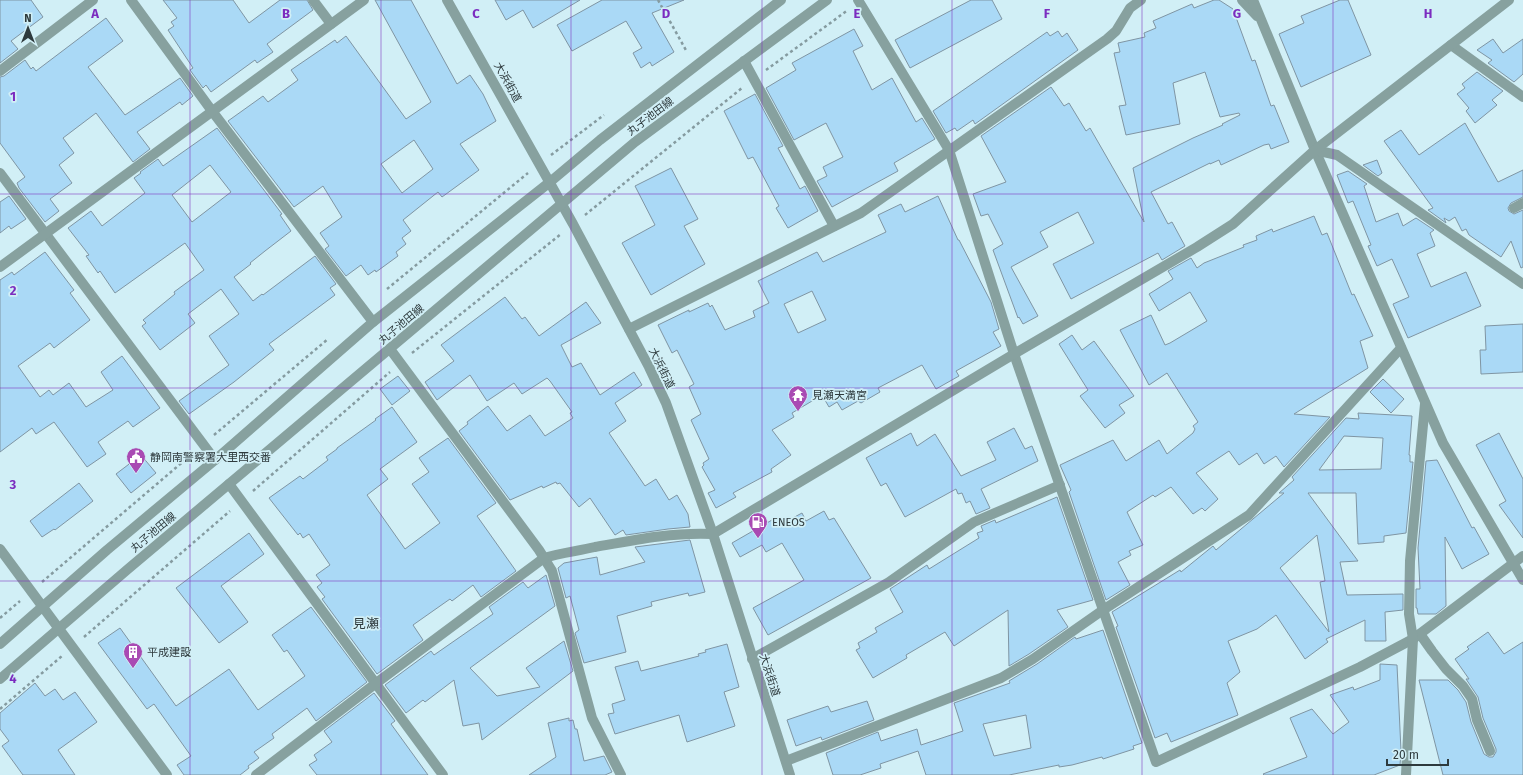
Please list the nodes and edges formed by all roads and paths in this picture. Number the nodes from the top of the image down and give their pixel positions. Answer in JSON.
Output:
{"nodes":[{"id":1,"x":93,"y":0,"type":"edge"},
{"id":2,"x":131,"y":0,"type":"edge"},
{"id":3,"x":313,"y":0,"type":"edge"},
{"id":4,"x":364,"y":0,"type":"edge"},
{"id":5,"x":447,"y":0,"type":"edge"},
{"id":6,"x":658,"y":0,"type":"edge"},
{"id":7,"x":781,"y":0,"type":"edge"},
{"id":8,"x":827,"y":0,"type":"edge"},
{"id":9,"x":1141,"y":0,"type":"edge"},
{"id":10,"x":1242,"y":0,"type":"edge"},
{"id":11,"x":1253,"y":0,"type":"edge"},
{"id":12,"x":1509,"y":0,"type":"edge"},
{"id":13,"x":859,"y":1,"type":"edge"},
{"id":14,"x":1262,"y":22,"type":"junction"},
{"id":15,"x":331,"y":24,"type":"junction"},
{"id":16,"x":1452,"y":45,"type":"junction"},
{"id":17,"x":688,"y":52,"type":"dead end"},
{"id":18,"x":744,"y":62,"type":"junction"},
{"id":19,"x":0,"y":70,"type":"edge"},
{"id":20,"x":754,"y":79,"type":"junction"},
{"id":21,"x":1523,"y":97,"type":"edge"},
{"id":22,"x":212,"y":111,"type":"junction"},
{"id":23,"x":948,"y":150,"type":"junction"},
{"id":24,"x":1315,"y":150,"type":"junction"},
{"id":25,"x":0,"y":172,"type":"edge"},
{"id":26,"x":550,"y":182,"type":"junction"},
{"id":27,"x":562,"y":204,"type":"junction"},
{"id":28,"x":573,"y":224,"type":"junction"},
{"id":29,"x":834,"y":226,"type":"junction"},
{"id":30,"x":45,"y":234,"type":"junction"},
{"id":31,"x":0,"y":267,"type":"edge"},
{"id":32,"x":1523,"y":284,"type":"edge"},
{"id":33,"x":373,"y":322,"type":"junction"},
{"id":34,"x":629,"y":329,"type":"junction"},
{"id":35,"x":1401,"y":348,"type":"junction"},
{"id":36,"x":390,"y":349,"type":"junction"},
{"id":37,"x":1014,"y":354,"type":"junction"},
{"id":38,"x":401,"y":362,"type":"junction"},
{"id":39,"x":1425,"y":403,"type":"junction"},
{"id":40,"x":215,"y":460,"type":"junction"},
{"id":41,"x":229,"y":484,"type":"junction"},
{"id":42,"x":1060,"y":485,"type":"junction"},
{"id":43,"x":241,"y":501,"type":"junction"},
{"id":44,"x":713,"y":534,"type":"junction"},
{"id":45,"x":0,"y":549,"type":"edge"},
{"id":46,"x":1523,"y":556,"type":"edge"},
{"id":47,"x":544,"y":558,"type":"junction"},
{"id":48,"x":1513,"y":563,"type":"junction"},
{"id":49,"x":1523,"y":580,"type":"edge"},
{"id":50,"x":43,"y":607,"type":"junction"},
{"id":51,"x":1103,"y":610,"type":"junction"},
{"id":52,"x":59,"y":628,"type":"junction"},
{"id":53,"x":1417,"y":637,"type":"junction"},
{"id":54,"x":0,"y":644,"type":"edge"},
{"id":55,"x":72,"y":647,"type":"junction"},
{"id":56,"x":752,"y":659,"type":"junction"},
{"id":57,"x":0,"y":679,"type":"edge"},
{"id":58,"x":375,"y":684,"type":"junction"},
{"id":59,"x":0,"y":709,"type":"edge"},
{"id":60,"x":1490,"y":750,"type":"dead end"},
{"id":61,"x":786,"y":761,"type":"junction"},
{"id":62,"x":167,"y":775,"type":"edge"},
{"id":63,"x":256,"y":775,"type":"edge"},
{"id":64,"x":443,"y":775,"type":"edge"},
{"id":65,"x":621,"y":775,"type":"edge"},
{"id":66,"x":790,"y":775,"type":"edge"},
{"id":67,"x":1406,"y":775,"type":"edge"}],
"edges":[{"from":1,"to":19,"type":"street"},
{"from":2,"to":22,"type":"street"},
{"from":3,"to":15,"type":"street"},
{"from":4,"to":15,"type":"street"},
{"from":5,"to":26,"type":"street","name":"大浜街道"},
{"from":6,"to":17,"type":"path"},
{"from":7,"to":26,"type":"street","name":"丸子池田線"},
{"from":8,"to":18,"type":"street","name":"丸子池田線"},
{"from":9,"to":23,"type":"street"},
{"from":10,"to":14,"type":"street"},
{"from":11,"to":14,"type":"street"},
{"from":12,"to":16,"type":"street"},
{"from":13,"to":20,"type":"path"},
{"from":13,"to":23,"type":"street"},
{"from":14,"to":24,"type":"street"},
{"from":15,"to":22,"type":"street"},
{"from":16,"to":21,"type":"street"},
{"from":16,"to":24,"type":"street"},
{"from":18,"to":20,"type":"street"},
{"from":18,"to":27,"type":"street","name":"丸子池田線"},
{"from":20,"to":28,"type":"path"},
{"from":20,"to":29,"type":"street"},
{"from":22,"to":30,"type":"street"},
{"from":22,"to":33,"type":"street"},
{"from":23,"to":29,"type":"street"},
{"from":23,"to":37,"type":"street"},
{"from":24,"to":32,"type":"street"},
{"from":24,"to":35,"type":"street"},
{"from":24,"to":37,"type":"street"},
{"from":25,"to":30,"type":"street"},
{"from":26,"to":27,"type":"street","name":"大浜街道"},
{"from":26,"to":33,"type":"street","name":"丸子池田線"},
{"from":27,"to":28,"type":"street","name":"大浜街道"},
{"from":27,"to":36,"type":"street","name":"丸子池田線"},
{"from":28,"to":34,"type":"street","name":"大浜街道"},
{"from":28,"to":38,"type":"path"},
{"from":29,"to":34,"type":"street"},
{"from":30,"to":31,"type":"street"},
{"from":30,"to":40,"type":"street"},
{"from":33,"to":40,"type":"street","name":"丸子池田線"},
{"from":34,"to":44,"type":"street","name":"大浜街道"},
{"from":35,"to":39,"type":"street"},
{"from":35,"to":51,"type":"street"},
{"from":36,"to":38,"type":"street"},
{"from":36,"to":41,"type":"street","name":"丸子池田線"},
{"from":37,"to":42,"type":"street"},
{"from":37,"to":44,"type":"street"},
{"from":38,"to":43,"type":"path"},
{"from":38,"to":47,"type":"street"},
{"from":39,"to":48,"type":"street"},
{"from":39,"to":53,"type":"street"},
{"from":40,"to":50,"type":"street","name":"丸子池田線"},
{"from":41,"to":43,"type":"street"},
{"from":41,"to":52,"type":"street","name":"丸子池田線"},
{"from":42,"to":51,"type":"street"},
{"from":42,"to":56,"type":"street"},
{"from":43,"to":55,"type":"path"},
{"from":43,"to":58,"type":"street"},
{"from":44,"to":47,"type":"street"},
{"from":44,"to":56,"type":"street","name":"大浜街道"},
{"from":45,"to":50,"type":"street"},
{"from":46,"to":48,"type":"street"},
{"from":47,"to":58,"type":"street"},
{"from":47,"to":65,"type":"street"},
{"from":48,"to":49,"type":"street"},
{"from":48,"to":53,"type":"street"},
{"from":50,"to":52,"type":"street"},
{"from":50,"to":54,"type":"street","name":"丸子池田線"},
{"from":51,"to":53,"type":"street"},
{"from":51,"to":61,"type":"street"},
{"from":52,"to":55,"type":"street"},
{"from":52,"to":57,"type":"street","name":"丸子池田線"},
{"from":53,"to":60,"type":"street"},
{"from":53,"to":67,"type":"street"},
{"from":55,"to":59,"type":"path"},
{"from":55,"to":62,"type":"street"},
{"from":56,"to":61,"type":"street","name":"大浜街道"},
{"from":58,"to":63,"type":"street"},
{"from":58,"to":64,"type":"street"},
{"from":61,"to":66,"type":"street","name":"大浜街道"}]}
